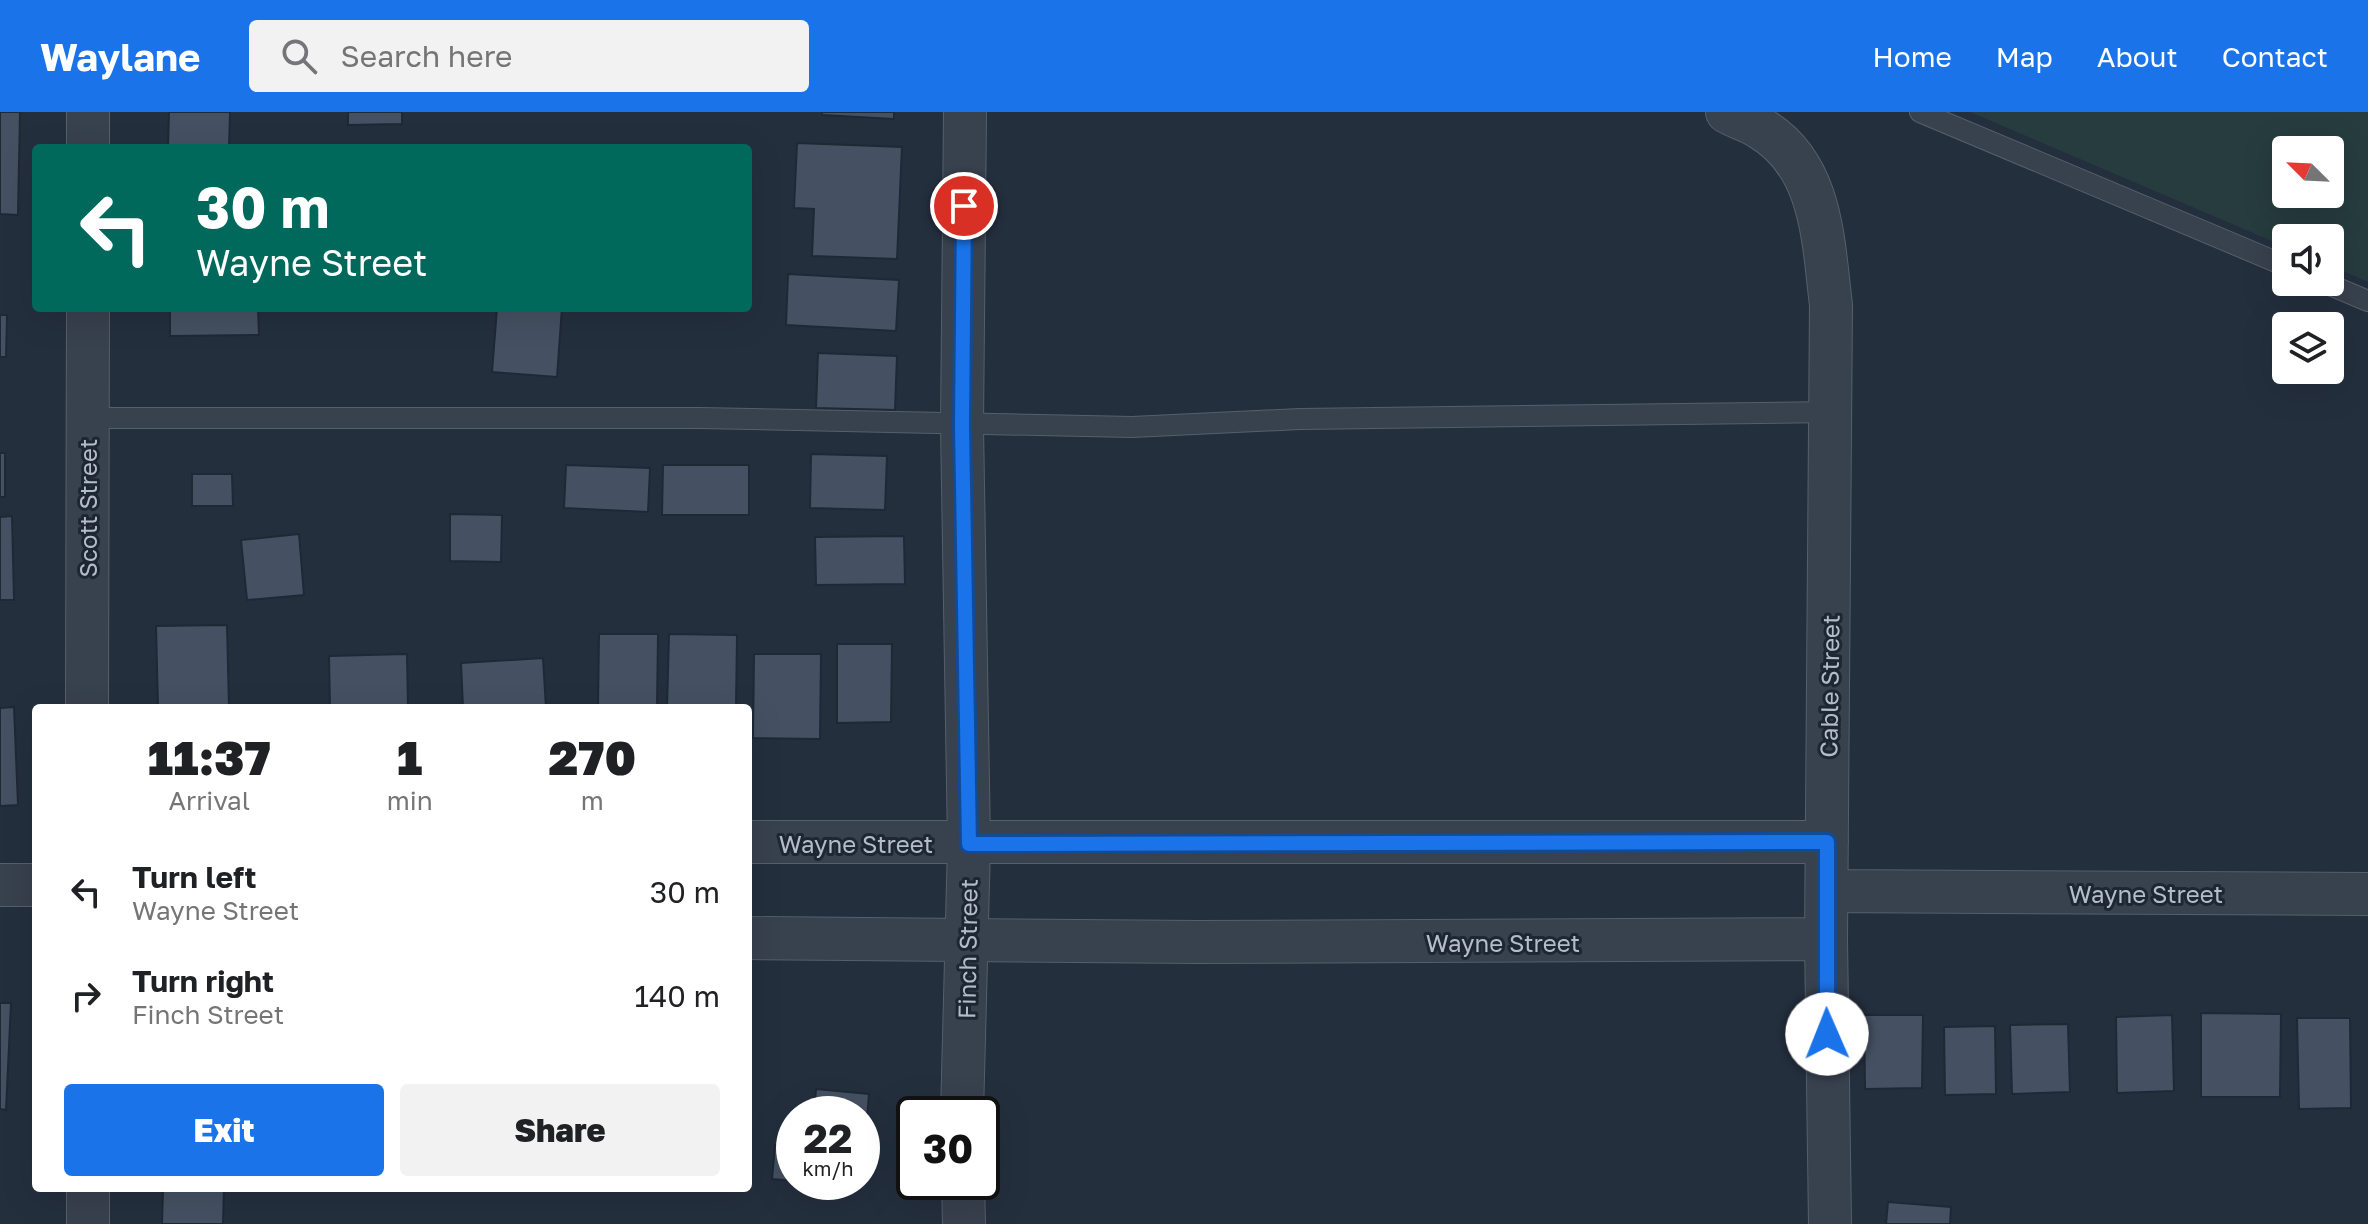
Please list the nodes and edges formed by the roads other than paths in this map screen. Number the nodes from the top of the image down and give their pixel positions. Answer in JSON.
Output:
{"nodes":[{"id":1,"x":88,"y":112,"type":"edge"},
{"id":2,"x":965,"y":112,"type":"edge"},
{"id":3,"x":1727,"y":112,"type":"edge"},
{"id":4,"x":1920,"y":112,"type":"edge"},
{"id":5,"x":88,"y":144,"type":"edge"},
{"id":6,"x":2272,"y":260,"type":"edge"},
{"id":7,"x":2344,"y":291,"type":"edge"},
{"id":8,"x":2368,"y":301,"type":"edge"},
{"id":9,"x":88,"y":312,"type":"edge"},
{"id":10,"x":1831,"y":412,"type":"junction"},
{"id":11,"x":87,"y":418,"type":"junction"},
{"id":12,"x":962,"y":426,"type":"junction"},
{"id":13,"x":87,"y":704,"type":"edge"},
{"id":14,"x":752,"y":842,"type":"edge"},
{"id":15,"x":1827,"y":842,"type":"junction"},
{"id":16,"x":969,"y":844,"type":"junction"},
{"id":17,"x":0,"y":885,"type":"edge"},
{"id":18,"x":32,"y":885,"type":"edge"},
{"id":19,"x":1829,"y":891,"type":"junction"},
{"id":20,"x":2368,"y":894,"type":"edge"},
{"id":21,"x":752,"y":938,"type":"edge"},
{"id":22,"x":968,"y":939,"type":"junction"},
{"id":23,"x":1826,"y":939,"type":"junction"},
{"id":24,"x":963,"y":1096,"type":"edge"},
{"id":25,"x":88,"y":1192,"type":"edge"},
{"id":26,"x":963,"y":1200,"type":"edge"},
{"id":27,"x":88,"y":1224,"type":"edge"},
{"id":28,"x":964,"y":1224,"type":"edge"},
{"id":29,"x":1830,"y":1224,"type":"edge"}],
"edges":[{"from":1,"to":5,"type":"street"},
{"from":2,"to":12,"type":"street","name":"Finch Street"},
{"from":3,"to":10,"type":"street","name":"Cable Street"},
{"from":4,"to":6,"type":"lane"},
{"from":7,"to":8,"type":"lane"},
{"from":9,"to":11,"type":"street","name":"Scott Street"},
{"from":10,"to":12,"type":"lane"},
{"from":10,"to":15,"type":"street","name":"Cable Street"},
{"from":11,"to":12,"type":"lane"},
{"from":11,"to":13,"type":"street","name":"Scott Street"},
{"from":12,"to":16,"type":"street","name":"Finch Street"},
{"from":14,"to":16,"type":"street","name":"Wayne Street"},
{"from":15,"to":16,"type":"street","name":"Wayne Street"},
{"from":15,"to":19,"type":"street","name":"Cable Street"},
{"from":16,"to":22,"type":"street","name":"Finch Street"},
{"from":17,"to":18,"type":"street"},
{"from":19,"to":20,"type":"street","name":"Wayne Street"},
{"from":19,"to":23,"type":"street","name":"Cable Street"},
{"from":21,"to":22,"type":"street","name":"Wayne Street"},
{"from":22,"to":23,"type":"street","name":"Wayne Street"},
{"from":22,"to":24,"type":"street","name":"Finch Street"},
{"from":23,"to":29,"type":"street","name":"Cable Street"},
{"from":25,"to":27,"type":"street"},
{"from":26,"to":28,"type":"street"}]}
